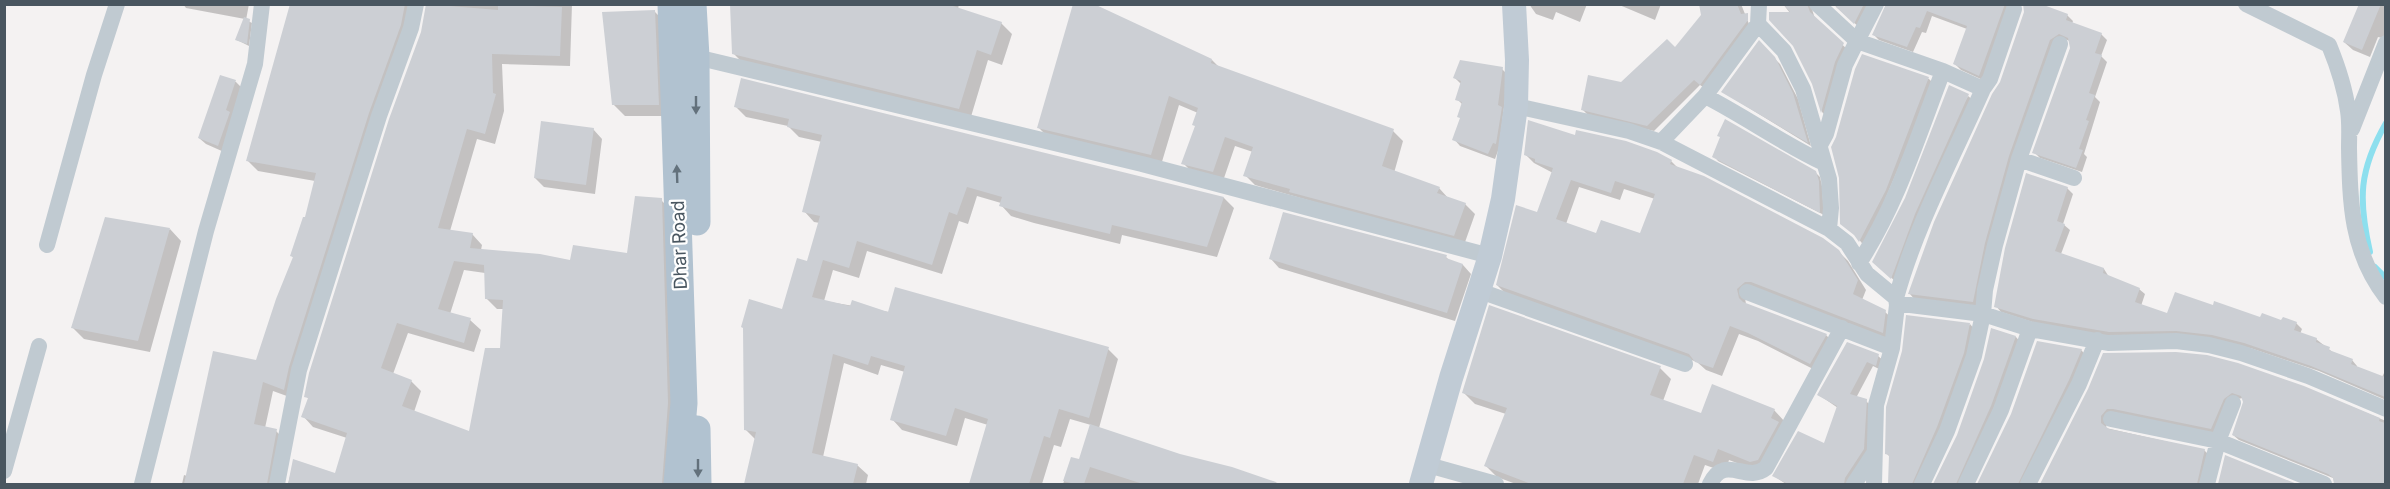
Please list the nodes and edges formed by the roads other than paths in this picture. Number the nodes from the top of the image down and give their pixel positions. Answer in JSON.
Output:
{"nodes":[{"id":1,"x":117,"y":4,"type":"edge"},
{"id":2,"x":262,"y":4,"type":"edge"},
{"id":3,"x":416,"y":4,"type":"edge"},
{"id":4,"x":671,"y":4,"type":"edge"},
{"id":5,"x":693,"y":4,"type":"edge"},
{"id":6,"x":1514,"y":4,"type":"edge"},
{"id":7,"x":1817,"y":4,"type":"edge"},
{"id":8,"x":1876,"y":4,"type":"edge"},
{"id":9,"x":2246,"y":4,"type":"edge"},
{"id":10,"x":1760,"y":5,"type":"edge"},
{"id":11,"x":2014,"y":9,"type":"dead end"},
{"id":12,"x":1758,"y":24,"type":"junction"},
{"id":13,"x":1857,"y":41,"type":"junction"},
{"id":14,"x":2385,"y":43,"type":"edge"},
{"id":15,"x":2060,"y":44,"type":"dead end"},
{"id":16,"x":696,"y":57,"type":"junction"},
{"id":17,"x":1943,"y":71,"type":"junction"},
{"id":18,"x":1983,"y":89,"type":"junction"},
{"id":19,"x":1705,"y":96,"type":"junction"},
{"id":20,"x":1516,"y":106,"type":"junction"},
{"id":21,"x":2349,"y":136,"type":"junction"},
{"id":22,"x":1661,"y":142,"type":"junction"},
{"id":23,"x":1820,"y":145,"type":"junction"},
{"id":24,"x":2019,"y":159,"type":"junction"},
{"id":25,"x":1824,"y":163,"type":"junction"},
{"id":26,"x":2074,"y":178,"type":"dead end"},
{"id":27,"x":1829,"y":229,"type":"junction"},
{"id":28,"x":47,"y":245,"type":"dead end"},
{"id":29,"x":1490,"y":256,"type":"junction"},
{"id":30,"x":1859,"y":263,"type":"junction"},
{"id":31,"x":1480,"y":291,"type":"junction"},
{"id":32,"x":1747,"y":292,"type":"dead end"},
{"id":33,"x":2385,"y":297,"type":"edge"},
{"id":34,"x":1897,"y":302,"type":"junction"},
{"id":35,"x":1983,"y":314,"type":"junction"},
{"id":36,"x":1842,"y":328,"type":"junction"},
{"id":37,"x":2030,"y":329,"type":"junction"},
{"id":38,"x":2097,"y":340,"type":"junction"},
{"id":39,"x":39,"y":346,"type":"dead end"},
{"id":40,"x":1892,"y":348,"type":"junction"},
{"id":41,"x":1685,"y":364,"type":"dead end"},
{"id":42,"x":2233,"y":404,"type":"dead end"},
{"id":43,"x":2385,"y":409,"type":"edge"},
{"id":44,"x":2111,"y":419,"type":"dead end"},
{"id":45,"x":2218,"y":441,"type":"junction"},
{"id":46,"x":1874,"y":454,"type":"junction"},
{"id":47,"x":4,"y":471,"type":"edge"},
{"id":48,"x":1425,"y":475,"type":"edge"},
{"id":49,"x":142,"y":484,"type":"edge"},
{"id":50,"x":277,"y":484,"type":"edge"},
{"id":51,"x":677,"y":484,"type":"edge"},
{"id":52,"x":698,"y":484,"type":"edge"},
{"id":53,"x":1496,"y":484,"type":"edge"},
{"id":54,"x":1710,"y":484,"type":"edge"},
{"id":55,"x":1854,"y":484,"type":"edge"},
{"id":56,"x":1874,"y":484,"type":"edge"},
{"id":57,"x":1922,"y":484,"type":"edge"},
{"id":58,"x":1966,"y":484,"type":"edge"},
{"id":59,"x":2028,"y":484,"type":"edge"},
{"id":60,"x":2207,"y":484,"type":"edge"},
{"id":61,"x":2324,"y":484,"type":"edge"}],
"edges":[{"from":1,"to":28,"type":"street"},
{"from":2,"to":49,"type":"street"},
{"from":3,"to":50,"type":"street"},
{"from":51,"to":4,"type":"main road","name":"Dhar Road","one_way":true},
{"from":5,"to":16,"type":"main road","name":"Dhar Road"},
{"from":6,"to":20,"type":"street"},
{"from":7,"to":13,"type":"street"},
{"from":8,"to":13,"type":"street"},
{"from":9,"to":21,"type":"street"},
{"from":10,"to":12,"type":"street"},
{"from":11,"to":18,"type":"street"},
{"from":12,"to":19,"type":"street"},
{"from":12,"to":23,"type":"street"},
{"from":13,"to":17,"type":"street"},
{"from":13,"to":23,"type":"street"},
{"from":14,"to":21,"type":"street"},
{"from":15,"to":24,"type":"street"},
{"from":16,"to":29,"type":"street"},
{"from":16,"to":52,"type":"main road","name":"Dhar Road","one_way":true},
{"from":17,"to":18,"type":"street"},
{"from":17,"to":30,"type":"street"},
{"from":18,"to":34,"type":"street"},
{"from":19,"to":22,"type":"street"},
{"from":19,"to":25,"type":"street"},
{"from":20,"to":22,"type":"street"},
{"from":20,"to":29,"type":"street"},
{"from":21,"to":33,"type":"street"},
{"from":22,"to":27,"type":"street"},
{"from":23,"to":25,"type":"street"},
{"from":24,"to":26,"type":"street"},
{"from":24,"to":35,"type":"street"},
{"from":25,"to":27,"type":"street"},
{"from":27,"to":30,"type":"street"},
{"from":29,"to":31,"type":"street"},
{"from":30,"to":34,"type":"street"},
{"from":31,"to":41,"type":"street"},
{"from":31,"to":48,"type":"street"},
{"from":32,"to":36,"type":"street"},
{"from":34,"to":35,"type":"street"},
{"from":34,"to":40,"type":"street"},
{"from":35,"to":37,"type":"street"},
{"from":35,"to":57,"type":"street"},
{"from":36,"to":40,"type":"street"},
{"from":36,"to":54,"type":"street"},
{"from":37,"to":38,"type":"street"},
{"from":37,"to":58,"type":"street"},
{"from":38,"to":43,"type":"street"},
{"from":38,"to":59,"type":"street"},
{"from":39,"to":47,"type":"street"},
{"from":40,"to":46,"type":"street"},
{"from":42,"to":45,"type":"street"},
{"from":44,"to":45,"type":"street"},
{"from":45,"to":60,"type":"street"},
{"from":45,"to":61,"type":"street"},
{"from":46,"to":55,"type":"street"},
{"from":46,"to":56,"type":"street"},
{"from":48,"to":53,"type":"street"}]}
